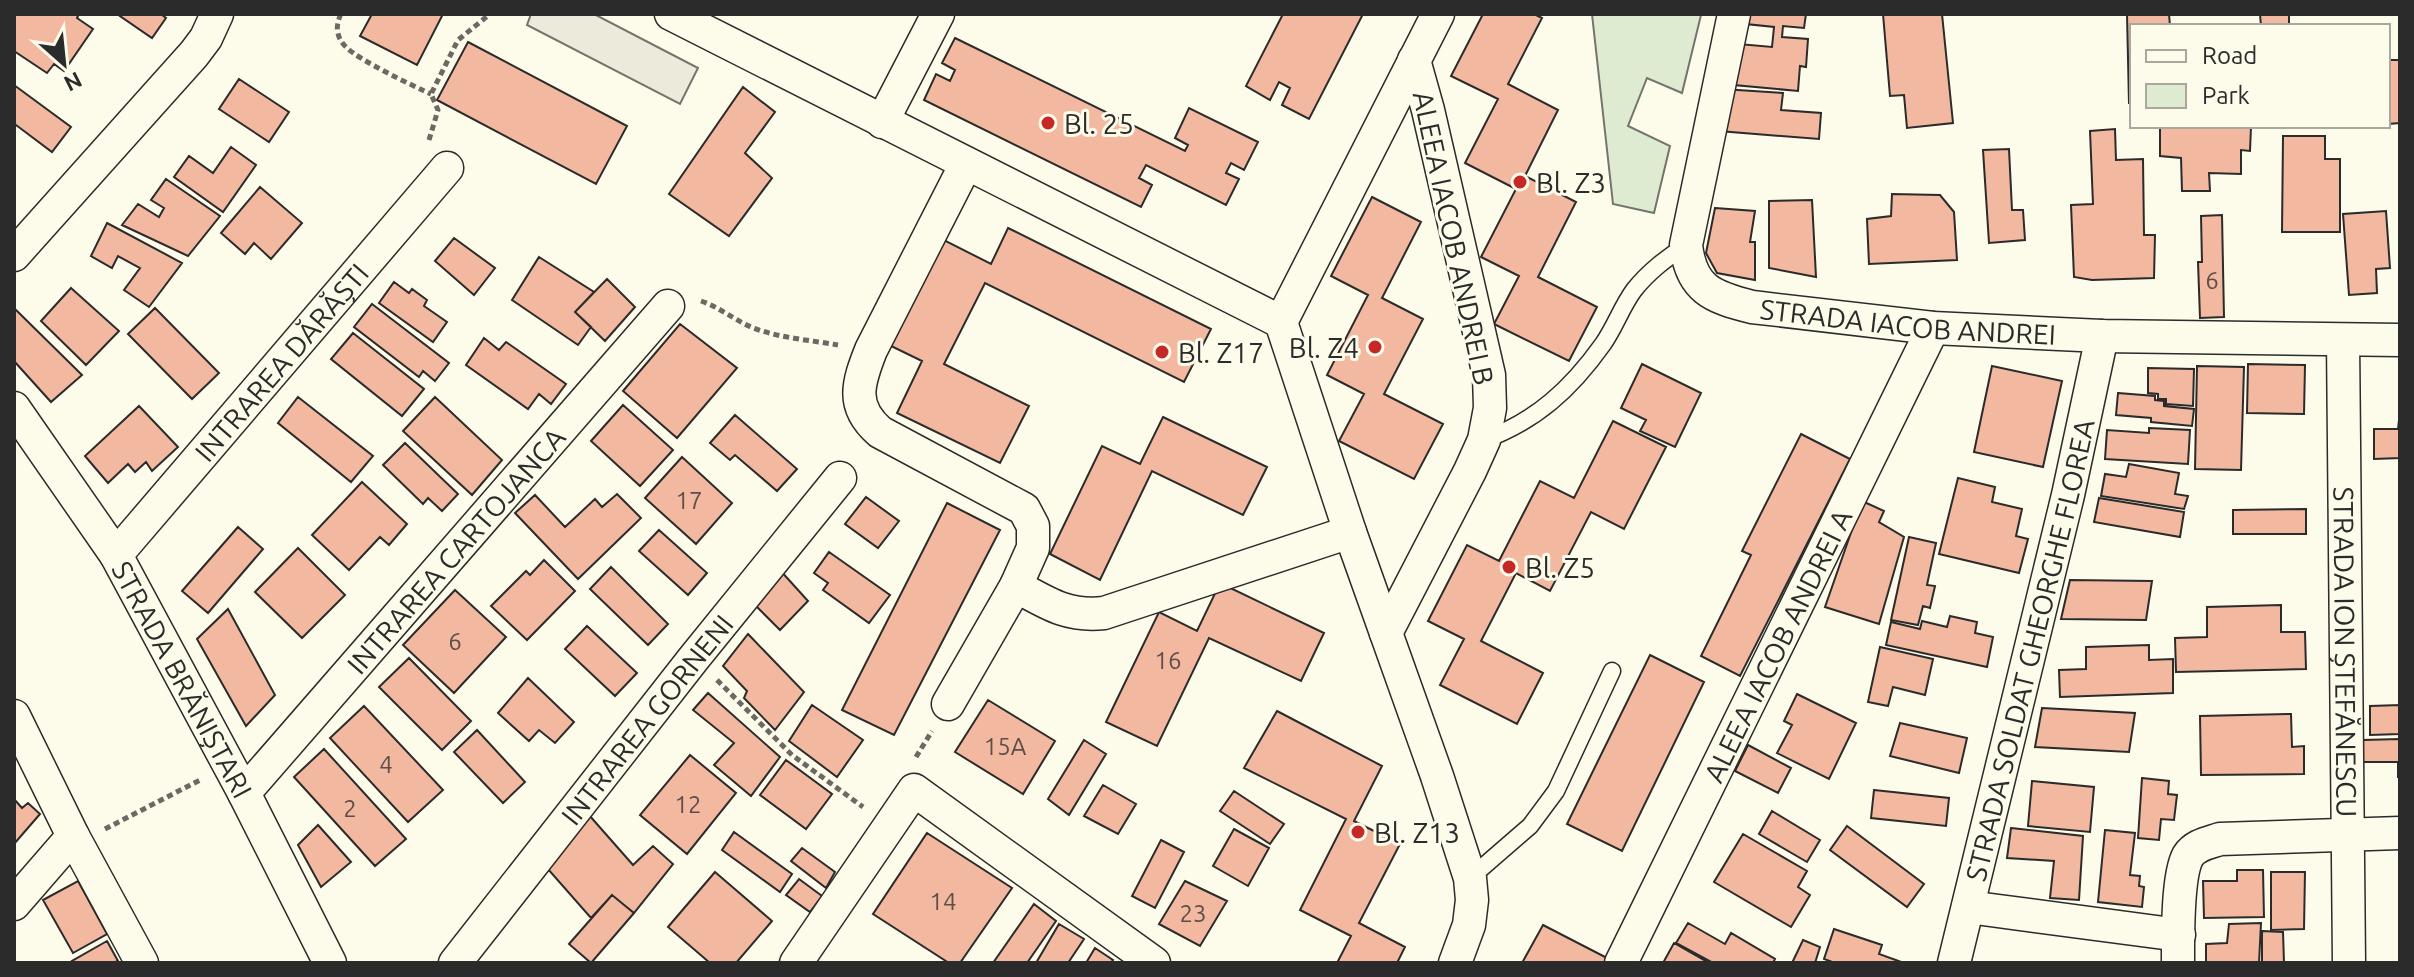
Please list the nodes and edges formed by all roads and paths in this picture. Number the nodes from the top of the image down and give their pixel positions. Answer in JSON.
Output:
{"nodes":[{"id":1,"x":217,"y":14,"type":"edge"},
{"id":2,"x":341,"y":14,"type":"edge"},
{"id":3,"x":490,"y":14,"type":"edge"},
{"id":4,"x":671,"y":14,"type":"edge"},
{"id":5,"x":938,"y":14,"type":"edge"},
{"id":6,"x":1438,"y":14,"type":"edge"},
{"id":7,"x":1734,"y":14,"type":"edge"},
{"id":8,"x":1414,"y":60,"type":"junction"},
{"id":9,"x":431,"y":94,"type":"junction"},
{"id":10,"x":882,"y":122,"type":"junction"},
{"id":11,"x":966,"y":164,"type":"junction"},
{"id":12,"x":447,"y":168,"type":"joint"},
{"id":13,"x":1686,"y":245,"type":"junction"},
{"id":14,"x":14,"y":255,"type":"edge"},
{"id":15,"x":668,"y":306,"type":"joint"},
{"id":16,"x":1281,"y":322,"type":"junction"},
{"id":17,"x":1933,"y":328,"type":"junction"},
{"id":18,"x":2102,"y":336,"type":"junction"},
{"id":19,"x":2343,"y":340,"type":"junction"},
{"id":20,"x":2400,"y":340,"type":"edge"},
{"id":21,"x":871,"y":350,"type":"junction"},
{"id":22,"x":14,"y":408,"type":"edge"},
{"id":23,"x":1484,"y":440,"type":"junction"},
{"id":24,"x":840,"y":478,"type":"dead end"},
{"id":25,"x":1350,"y":532,"type":"junction"},
{"id":26,"x":116,"y":555,"type":"junction"},
{"id":27,"x":1016,"y":586,"type":"junction"},
{"id":28,"x":1386,"y":633,"type":"junction"},
{"id":29,"x":694,"y":658,"type":"junction"},
{"id":30,"x":1612,"y":671,"type":"dead end"},
{"id":31,"x":948,"y":704,"type":"joint"},
{"id":32,"x":14,"y":716,"type":"edge"},
{"id":33,"x":237,"y":779,"type":"junction"},
{"id":34,"x":914,"y":790,"type":"junction"},
{"id":35,"x":110,"y":826,"type":"dead end"},
{"id":36,"x":889,"y":827,"type":"junction"},
{"id":37,"x":2400,"y":833,"type":"edge"},
{"id":38,"x":2346,"y":834,"type":"junction"},
{"id":39,"x":73,"y":836,"type":"junction"},
{"id":40,"x":1470,"y":878,"type":"junction"},
{"id":41,"x":14,"y":904,"type":"edge"},
{"id":42,"x":1968,"y":907,"type":"junction"},
{"id":43,"x":2178,"y":949,"type":"edge"},
{"id":44,"x":142,"y":963,"type":"edge"},
{"id":45,"x":330,"y":963,"type":"edge"},
{"id":46,"x":455,"y":963,"type":"edge"},
{"id":47,"x":796,"y":963,"type":"edge"},
{"id":48,"x":1154,"y":963,"type":"edge"},
{"id":49,"x":1455,"y":963,"type":"edge"},
{"id":50,"x":1621,"y":963,"type":"edge"},
{"id":51,"x":1954,"y":963,"type":"edge"},
{"id":52,"x":2349,"y":963,"type":"edge"}],
"edges":[{"from":1,"to":14,"type":"street"},
{"from":2,"to":9,"type":"path"},
{"from":3,"to":9,"type":"path"},
{"from":4,"to":10,"type":"street"},
{"from":5,"to":10,"type":"street"},
{"from":6,"to":8,"type":"street","name":"ALEEA IACOB ANDREI B"},
{"from":7,"to":13,"type":"street","name":"STRADA IACOB ANDREI"},
{"from":8,"to":16,"type":"street","name":"ALEEA IACOB ANDREI B"},
{"from":8,"to":23,"type":"street","name":"ALEEA IACOB ANDREI B"},
{"from":9,"to":12,"type":"path"},
{"from":10,"to":11,"type":"street"},
{"from":11,"to":16,"type":"street"},
{"from":11,"to":21,"type":"street"},
{"from":12,"to":26,"type":"street","name":"INTRAREA DĂRĂȘTI"},
{"from":13,"to":17,"type":"street","name":"STRADA IACOB ANDREI"},
{"from":13,"to":23,"type":"lane"},
{"from":15,"to":21,"type":"path"},
{"from":15,"to":33,"type":"street","name":"INTRAREA CARTOJANCA"},
{"from":16,"to":25,"type":"street"},
{"from":17,"to":18,"type":"street","name":"STRADA IACOB ANDREI"},
{"from":17,"to":50,"type":"street","name":"ALEEA IACOB ANDREI A"},
{"from":18,"to":19,"type":"street","name":"STRADA IACOB ANDREI"},
{"from":18,"to":42,"type":"street","name":"STRADA SOLDAT GHEORGHE FLOREA"},
{"from":19,"to":20,"type":"street","name":"STRADA IACOB ANDREI"},
{"from":19,"to":38,"type":"street","name":"STRADA ION ȘTEFĂNESCU"},
{"from":21,"to":27,"type":"street"},
{"from":22,"to":26,"type":"street","name":"STRADA BRĂNIȘTARI"},
{"from":23,"to":28,"type":"street","name":"ALEEA IACOB ANDREI B"},
{"from":24,"to":29,"type":"street","name":"INTRAREA GORNENI"},
{"from":25,"to":27,"type":"street"},
{"from":25,"to":28,"type":"street"},
{"from":26,"to":33,"type":"street","name":"STRADA BRĂNIȘTARI"},
{"from":27,"to":31,"type":"street"},
{"from":28,"to":40,"type":"street"},
{"from":29,"to":36,"type":"path"},
{"from":29,"to":46,"type":"street","name":"INTRAREA GORNENI"},
{"from":30,"to":40,"type":"lane"},
{"from":31,"to":34,"type":"path"},
{"from":32,"to":39,"type":"street"},
{"from":33,"to":35,"type":"path"},
{"from":33,"to":45,"type":"street","name":"STRADA BRĂNIȘTARI"},
{"from":34,"to":36,"type":"street"},
{"from":34,"to":48,"type":"street"},
{"from":36,"to":47,"type":"street"},
{"from":37,"to":38,"type":"street"},
{"from":38,"to":43,"type":"street"},
{"from":38,"to":52,"type":"street","name":"STRADA ION ȘTEFĂNESCU"},
{"from":39,"to":41,"type":"street"},
{"from":39,"to":44,"type":"street"},
{"from":40,"to":49,"type":"street"},
{"from":42,"to":43,"type":"street"},
{"from":42,"to":51,"type":"street","name":"STRADA SOLDAT GHEORGHE FLOREA"}]}
